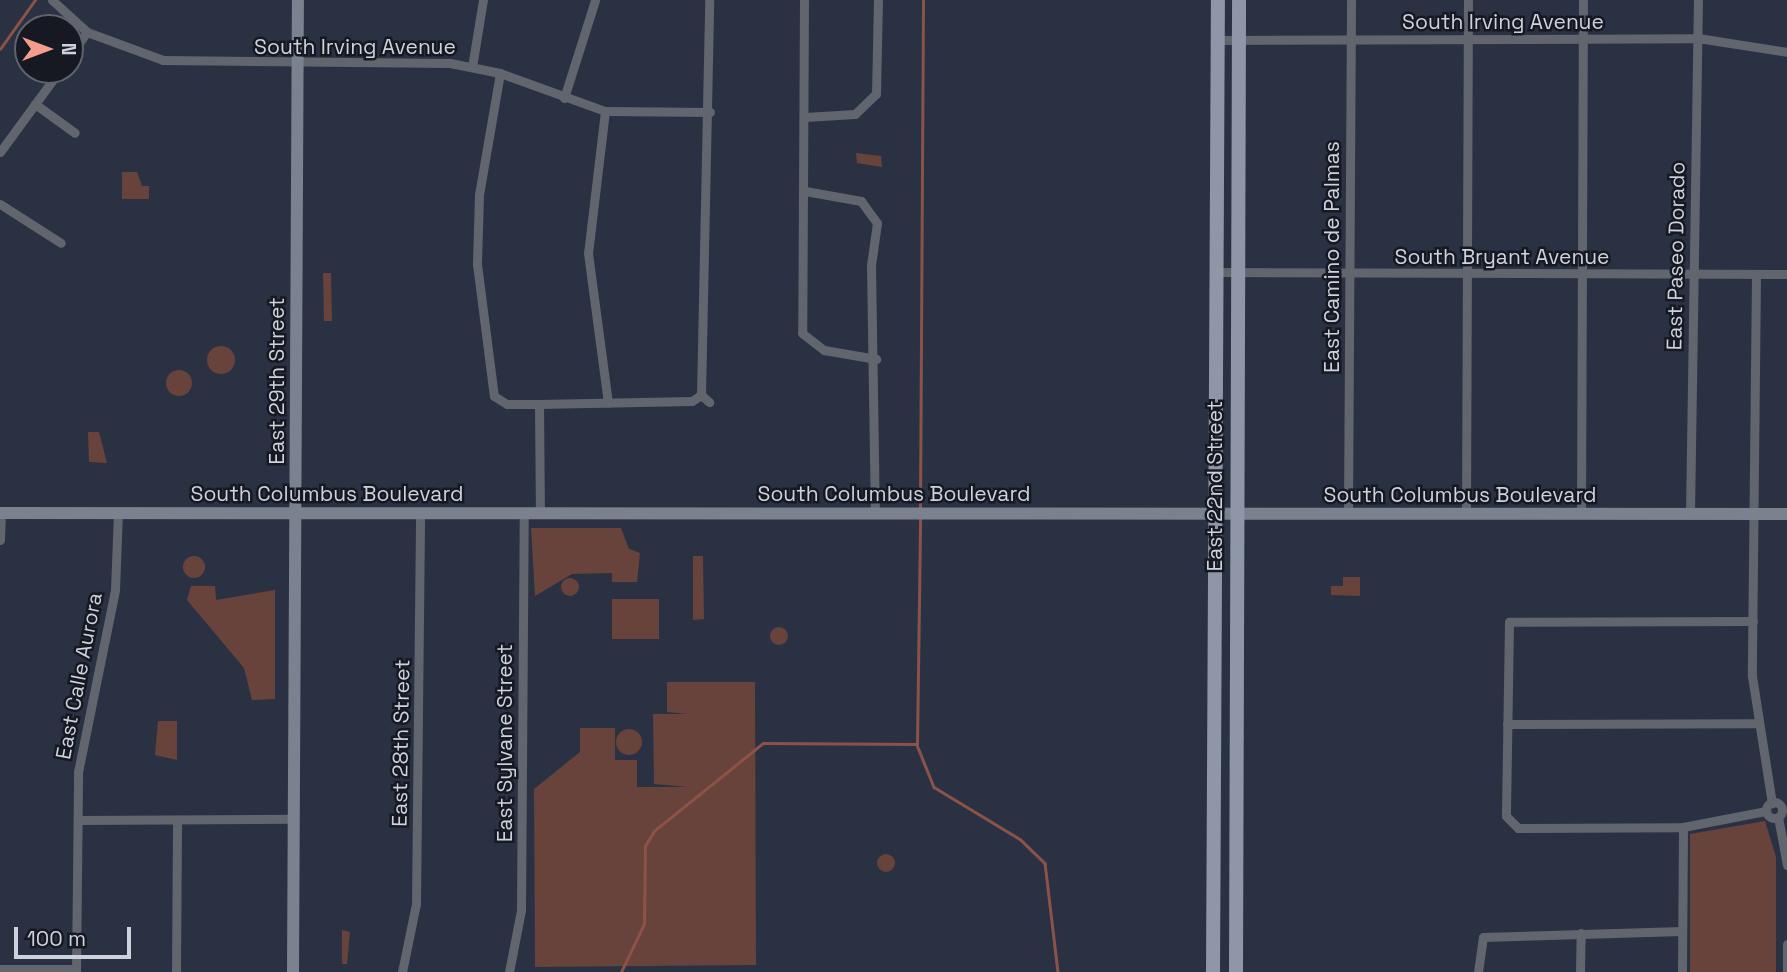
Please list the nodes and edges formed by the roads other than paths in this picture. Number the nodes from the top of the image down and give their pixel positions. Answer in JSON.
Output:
{"nodes":[{"id":1,"x":52,"y":0,"type":"edge"},
{"id":2,"x":298,"y":0,"type":"edge"},
{"id":3,"x":483,"y":0,"type":"edge"},
{"id":4,"x":595,"y":0,"type":"edge"},
{"id":5,"x":709,"y":0,"type":"edge"},
{"id":6,"x":804,"y":0,"type":"edge"},
{"id":7,"x":878,"y":0,"type":"edge"},
{"id":8,"x":1218,"y":0,"type":"edge"},
{"id":9,"x":1239,"y":0,"type":"edge"},
{"id":10,"x":1351,"y":0,"type":"edge"},
{"id":11,"x":1468,"y":0,"type":"edge"},
{"id":12,"x":1583,"y":0,"type":"edge"},
{"id":13,"x":1698,"y":0,"type":"edge"},
{"id":14,"x":87,"y":32,"type":"junction"},
{"id":15,"x":84,"y":36,"type":"edge"},
{"id":16,"x":1468,"y":37,"type":"junction"},
{"id":17,"x":1698,"y":38,"type":"junction"},
{"id":18,"x":1218,"y":40,"type":"junction"},
{"id":19,"x":1239,"y":40,"type":"junction"},
{"id":20,"x":1350,"y":40,"type":"junction"},
{"id":21,"x":1583,"y":40,"type":"junction"},
{"id":22,"x":1787,"y":52,"type":"edge"},
{"id":23,"x":298,"y":64,"type":"junction"},
{"id":24,"x":472,"y":66,"type":"junction"},
{"id":25,"x":500,"y":73,"type":"junction"},
{"id":26,"x":50,"y":84,"type":"edge"},
{"id":27,"x":564,"y":98,"type":"junction"},
{"id":28,"x":35,"y":104,"type":"junction"},
{"id":29,"x":606,"y":111,"type":"junction"},
{"id":30,"x":710,"y":111,"type":"junction"},
{"id":31,"x":805,"y":117,"type":"junction"},
{"id":32,"x":75,"y":133,"type":"dead end"},
{"id":33,"x":0,"y":152,"type":"edge"},
{"id":34,"x":805,"y":191,"type":"junction"},
{"id":35,"x":0,"y":204,"type":"edge"},
{"id":36,"x":61,"y":243,"type":"dead end"},
{"id":37,"x":1216,"y":272,"type":"junction"},
{"id":38,"x":1236,"y":273,"type":"junction"},
{"id":39,"x":1583,"y":274,"type":"junction"},
{"id":40,"x":1693,"y":274,"type":"junction"},
{"id":41,"x":1787,"y":274,"type":"edge"},
{"id":42,"x":1349,"y":275,"type":"junction"},
{"id":43,"x":1467,"y":275,"type":"junction"},
{"id":44,"x":1756,"y":275,"type":"junction"},
{"id":45,"x":876,"y":359,"type":"junction"},
{"id":46,"x":701,"y":395,"type":"junction"},
{"id":47,"x":709,"y":402,"type":"dead end"},
{"id":48,"x":608,"y":403,"type":"junction"},
{"id":49,"x":539,"y":404,"type":"junction"},
{"id":50,"x":0,"y":513,"type":"edge"},
{"id":51,"x":118,"y":513,"type":"junction"},
{"id":52,"x":420,"y":513,"type":"junction"},
{"id":53,"x":524,"y":513,"type":"junction"},
{"id":54,"x":540,"y":513,"type":"junction"},
{"id":55,"x":877,"y":513,"type":"junction"},
{"id":56,"x":1348,"y":513,"type":"junction"},
{"id":57,"x":1690,"y":513,"type":"junction"},
{"id":58,"x":1465,"y":514,"type":"junction"},
{"id":59,"x":1581,"y":514,"type":"junction"},
{"id":60,"x":1752,"y":514,"type":"junction"},
{"id":61,"x":1787,"y":514,"type":"edge"},
{"id":62,"x":295,"y":516,"type":"junction"},
{"id":63,"x":1216,"y":516,"type":"junction"},
{"id":64,"x":1236,"y":516,"type":"junction"},
{"id":65,"x":0,"y":540,"type":"edge"},
{"id":66,"x":1753,"y":621,"type":"junction"},
{"id":67,"x":1755,"y":723,"type":"junction"},
{"id":68,"x":1507,"y":724,"type":"junction"},
{"id":69,"x":1780,"y":808,"type":"edge"},
{"id":70,"x":294,"y":819,"type":"junction"},
{"id":71,"x":78,"y":820,"type":"junction"},
{"id":72,"x":177,"y":820,"type":"junction"},
{"id":73,"x":1683,"y":827,"type":"junction"},
{"id":74,"x":1787,"y":865,"type":"edge"},
{"id":75,"x":1682,"y":931,"type":"junction"},
{"id":76,"x":1581,"y":933,"type":"junction"},
{"id":77,"x":1787,"y":944,"type":"edge"},
{"id":78,"x":0,"y":969,"type":"edge"},
{"id":79,"x":76,"y":971,"type":"edge"},
{"id":80,"x":176,"y":972,"type":"edge"},
{"id":81,"x":293,"y":972,"type":"edge"},
{"id":82,"x":402,"y":972,"type":"edge"},
{"id":83,"x":509,"y":972,"type":"edge"},
{"id":84,"x":1213,"y":972,"type":"edge"},
{"id":85,"x":1236,"y":972,"type":"edge"},
{"id":86,"x":1478,"y":972,"type":"edge"},
{"id":87,"x":1580,"y":972,"type":"edge"},
{"id":88,"x":1682,"y":972,"type":"edge"},
{"id":89,"x":1787,"y":972,"type":"edge"}],
"edges":[{"from":1,"to":14,"type":"street","name":"South Irving Avenue"},
{"from":2,"to":23,"type":"street","name":"East 29th Street"},
{"from":3,"to":24,"type":"street"},
{"from":4,"to":27,"type":"street"},
{"from":5,"to":30,"type":"street"},
{"from":6,"to":31,"type":"street"},
{"from":7,"to":31,"type":"street"},
{"from":8,"to":18,"type":"main road","name":"East 22nd Street"},
{"from":9,"to":19,"type":"main road","name":"East 22nd Street"},
{"from":10,"to":20,"type":"street","name":"East Camino de Palmas"},
{"from":11,"to":16,"type":"street"},
{"from":12,"to":21,"type":"street"},
{"from":13,"to":17,"type":"street","name":"East Paseo Dorado"},
{"from":14,"to":15,"type":"street"},
{"from":14,"to":23,"type":"street","name":"South Irving Avenue"},
{"from":16,"to":20,"type":"street","name":"South Irving Avenue"},
{"from":16,"to":21,"type":"street","name":"South Irving Avenue"},
{"from":16,"to":43,"type":"street"},
{"from":17,"to":21,"type":"street","name":"South Irving Avenue"},
{"from":17,"to":22,"type":"street","name":"South Irving Avenue"},
{"from":17,"to":40,"type":"street","name":"East Paseo Dorado"},
{"from":18,"to":19,"type":"street","name":"South Irving Avenue"},
{"from":18,"to":37,"type":"main road","name":"East 22nd Street"},
{"from":19,"to":20,"type":"street","name":"South Irving Avenue"},
{"from":19,"to":38,"type":"main road","name":"East 22nd Street"},
{"from":20,"to":42,"type":"street","name":"East Camino de Palmas"},
{"from":21,"to":39,"type":"street"},
{"from":23,"to":24,"type":"street","name":"South Irving Avenue"},
{"from":23,"to":62,"type":"street","name":"East 29th Street"},
{"from":24,"to":25,"type":"street","name":"South Irving Avenue"},
{"from":25,"to":27,"type":"street","name":"South Irving Avenue"},
{"from":25,"to":49,"type":"street"},
{"from":26,"to":28,"type":"street"},
{"from":27,"to":29,"type":"street","name":"South Irving Avenue"},
{"from":28,"to":32,"type":"street"},
{"from":28,"to":33,"type":"street"},
{"from":29,"to":30,"type":"street","name":"South Irving Avenue"},
{"from":29,"to":48,"type":"street"},
{"from":30,"to":46,"type":"street"},
{"from":31,"to":34,"type":"street"},
{"from":34,"to":45,"type":"street"},
{"from":34,"to":45,"type":"street"},
{"from":35,"to":36,"type":"street"},
{"from":37,"to":38,"type":"street","name":"South Bryant Avenue"},
{"from":37,"to":63,"type":"main road","name":"East 22nd Street"},
{"from":38,"to":42,"type":"street","name":"South Bryant Avenue"},
{"from":38,"to":64,"type":"main road","name":"East 22nd Street"},
{"from":39,"to":40,"type":"street","name":"South Bryant Avenue"},
{"from":39,"to":43,"type":"street","name":"South Bryant Avenue"},
{"from":39,"to":59,"type":"street"},
{"from":40,"to":44,"type":"street","name":"South Bryant Avenue"},
{"from":40,"to":57,"type":"street","name":"East Paseo Dorado"},
{"from":41,"to":44,"type":"street","name":"South Bryant Avenue"},
{"from":42,"to":43,"type":"street","name":"South Bryant Avenue"},
{"from":42,"to":56,"type":"street","name":"East Camino de Palmas"},
{"from":43,"to":58,"type":"street"},
{"from":44,"to":60,"type":"street"},
{"from":45,"to":55,"type":"street"},
{"from":46,"to":47,"type":"street"},
{"from":46,"to":48,"type":"street"},
{"from":48,"to":49,"type":"street"},
{"from":49,"to":54,"type":"street"},
{"from":50,"to":51,"type":"street","name":"South Columbus Boulevard"},
{"from":50,"to":65,"type":"street"},
{"from":51,"to":62,"type":"street","name":"South Columbus Boulevard"},
{"from":51,"to":71,"type":"street","name":"East Calle Aurora"},
{"from":52,"to":53,"type":"street","name":"South Columbus Boulevard"},
{"from":52,"to":62,"type":"street","name":"South Columbus Boulevard"},
{"from":52,"to":82,"type":"street","name":"East 28th Street"},
{"from":53,"to":54,"type":"street","name":"South Columbus Boulevard"},
{"from":53,"to":83,"type":"street","name":"East Sylvane Street"},
{"from":54,"to":55,"type":"street","name":"South Columbus Boulevard"},
{"from":55,"to":63,"type":"street","name":"South Columbus Boulevard"},
{"from":56,"to":58,"type":"street","name":"South Columbus Boulevard"},
{"from":56,"to":64,"type":"street","name":"South Columbus Boulevard"},
{"from":57,"to":59,"type":"street","name":"South Columbus Boulevard"},
{"from":57,"to":60,"type":"street","name":"South Columbus Boulevard"},
{"from":58,"to":59,"type":"street","name":"South Columbus Boulevard"},
{"from":60,"to":61,"type":"street","name":"South Columbus Boulevard"},
{"from":60,"to":66,"type":"street"},
{"from":62,"to":70,"type":"street","name":"East 29th Street"},
{"from":63,"to":64,"type":"street","name":"South Columbus Boulevard"},
{"from":63,"to":84,"type":"main road","name":"East 22nd Street"},
{"from":64,"to":85,"type":"main road","name":"East 22nd Street"},
{"from":66,"to":67,"type":"street"},
{"from":66,"to":68,"type":"street"},
{"from":67,"to":68,"type":"street"},
{"from":67,"to":69,"type":"street"},
{"from":68,"to":73,"type":"street"},
{"from":69,"to":73,"type":"street"},
{"from":69,"to":74,"type":"street"},
{"from":70,"to":72,"type":"street"},
{"from":70,"to":81,"type":"street","name":"East 29th Street"},
{"from":71,"to":72,"type":"street"},
{"from":71,"to":79,"type":"street","name":"East Calle Aurora"},
{"from":72,"to":80,"type":"street"},
{"from":73,"to":75,"type":"street"},
{"from":75,"to":76,"type":"street"},
{"from":75,"to":88,"type":"street"},
{"from":76,"to":86,"type":"street"},
{"from":76,"to":87,"type":"street"},
{"from":77,"to":89,"type":"street"},
{"from":78,"to":79,"type":"street"}]}
